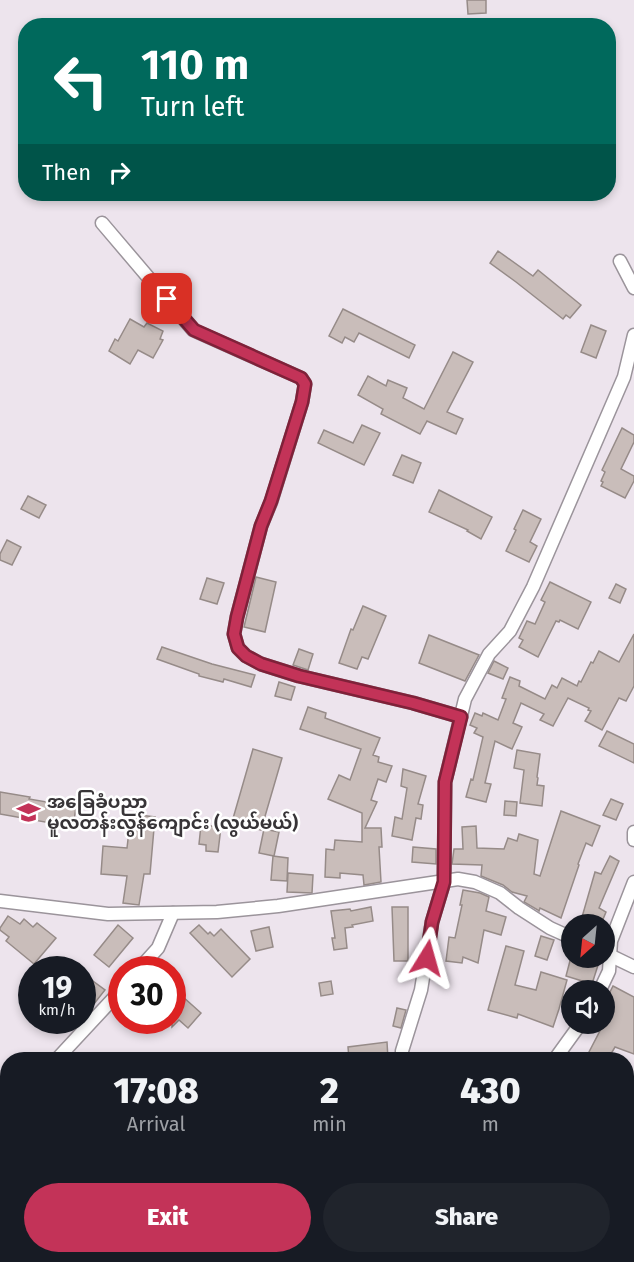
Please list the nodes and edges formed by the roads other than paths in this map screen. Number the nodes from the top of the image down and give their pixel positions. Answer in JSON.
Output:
{"nodes":[{"id":1,"x":102,"y":223,"type":"dead end"},
{"id":2,"x":620,"y":261,"type":"dead end"},
{"id":3,"x":634,"y":288,"type":"edge"},
{"id":4,"x":634,"y":335,"type":"edge"},
{"id":5,"x":461,"y":717,"type":"junction"},
{"id":6,"x":634,"y":832,"type":"edge"},
{"id":7,"x":634,"y":840,"type":"edge"},
{"id":8,"x":444,"y":882,"type":"junction"},
{"id":9,"x":634,"y":882,"type":"edge"},
{"id":10,"x":0,"y":901,"type":"edge"},
{"id":11,"x":172,"y":913,"type":"junction"},
{"id":12,"x":615,"y":931,"type":"edge"},
{"id":13,"x":561,"y":933,"type":"edge"},
{"id":14,"x":151,"y":956,"type":"edge"},
{"id":15,"x":615,"y":958,"type":"edge"},
{"id":16,"x":634,"y":967,"type":"edge"},
{"id":17,"x":108,"y":1004,"type":"edge"},
{"id":18,"x":573,"y":1034,"type":"edge"},
{"id":19,"x":64,"y":1052,"type":"edge"},
{"id":20,"x":402,"y":1052,"type":"edge"},
{"id":21,"x":560,"y":1052,"type":"edge"}],
"edges":[{"from":1,"to":5,"type":"street"},
{"from":2,"to":3,"type":"street"},
{"from":4,"to":5,"type":"street"},
{"from":5,"to":8,"type":"street"},
{"from":6,"to":7,"type":"street"},
{"from":8,"to":11,"type":"street"},
{"from":8,"to":13,"type":"street"},
{"from":8,"to":20,"type":"street"},
{"from":9,"to":12,"type":"street"},
{"from":10,"to":11,"type":"street"},
{"from":11,"to":14,"type":"street"},
{"from":15,"to":16,"type":"street"},
{"from":17,"to":19,"type":"street"},
{"from":18,"to":21,"type":"street"}]}
